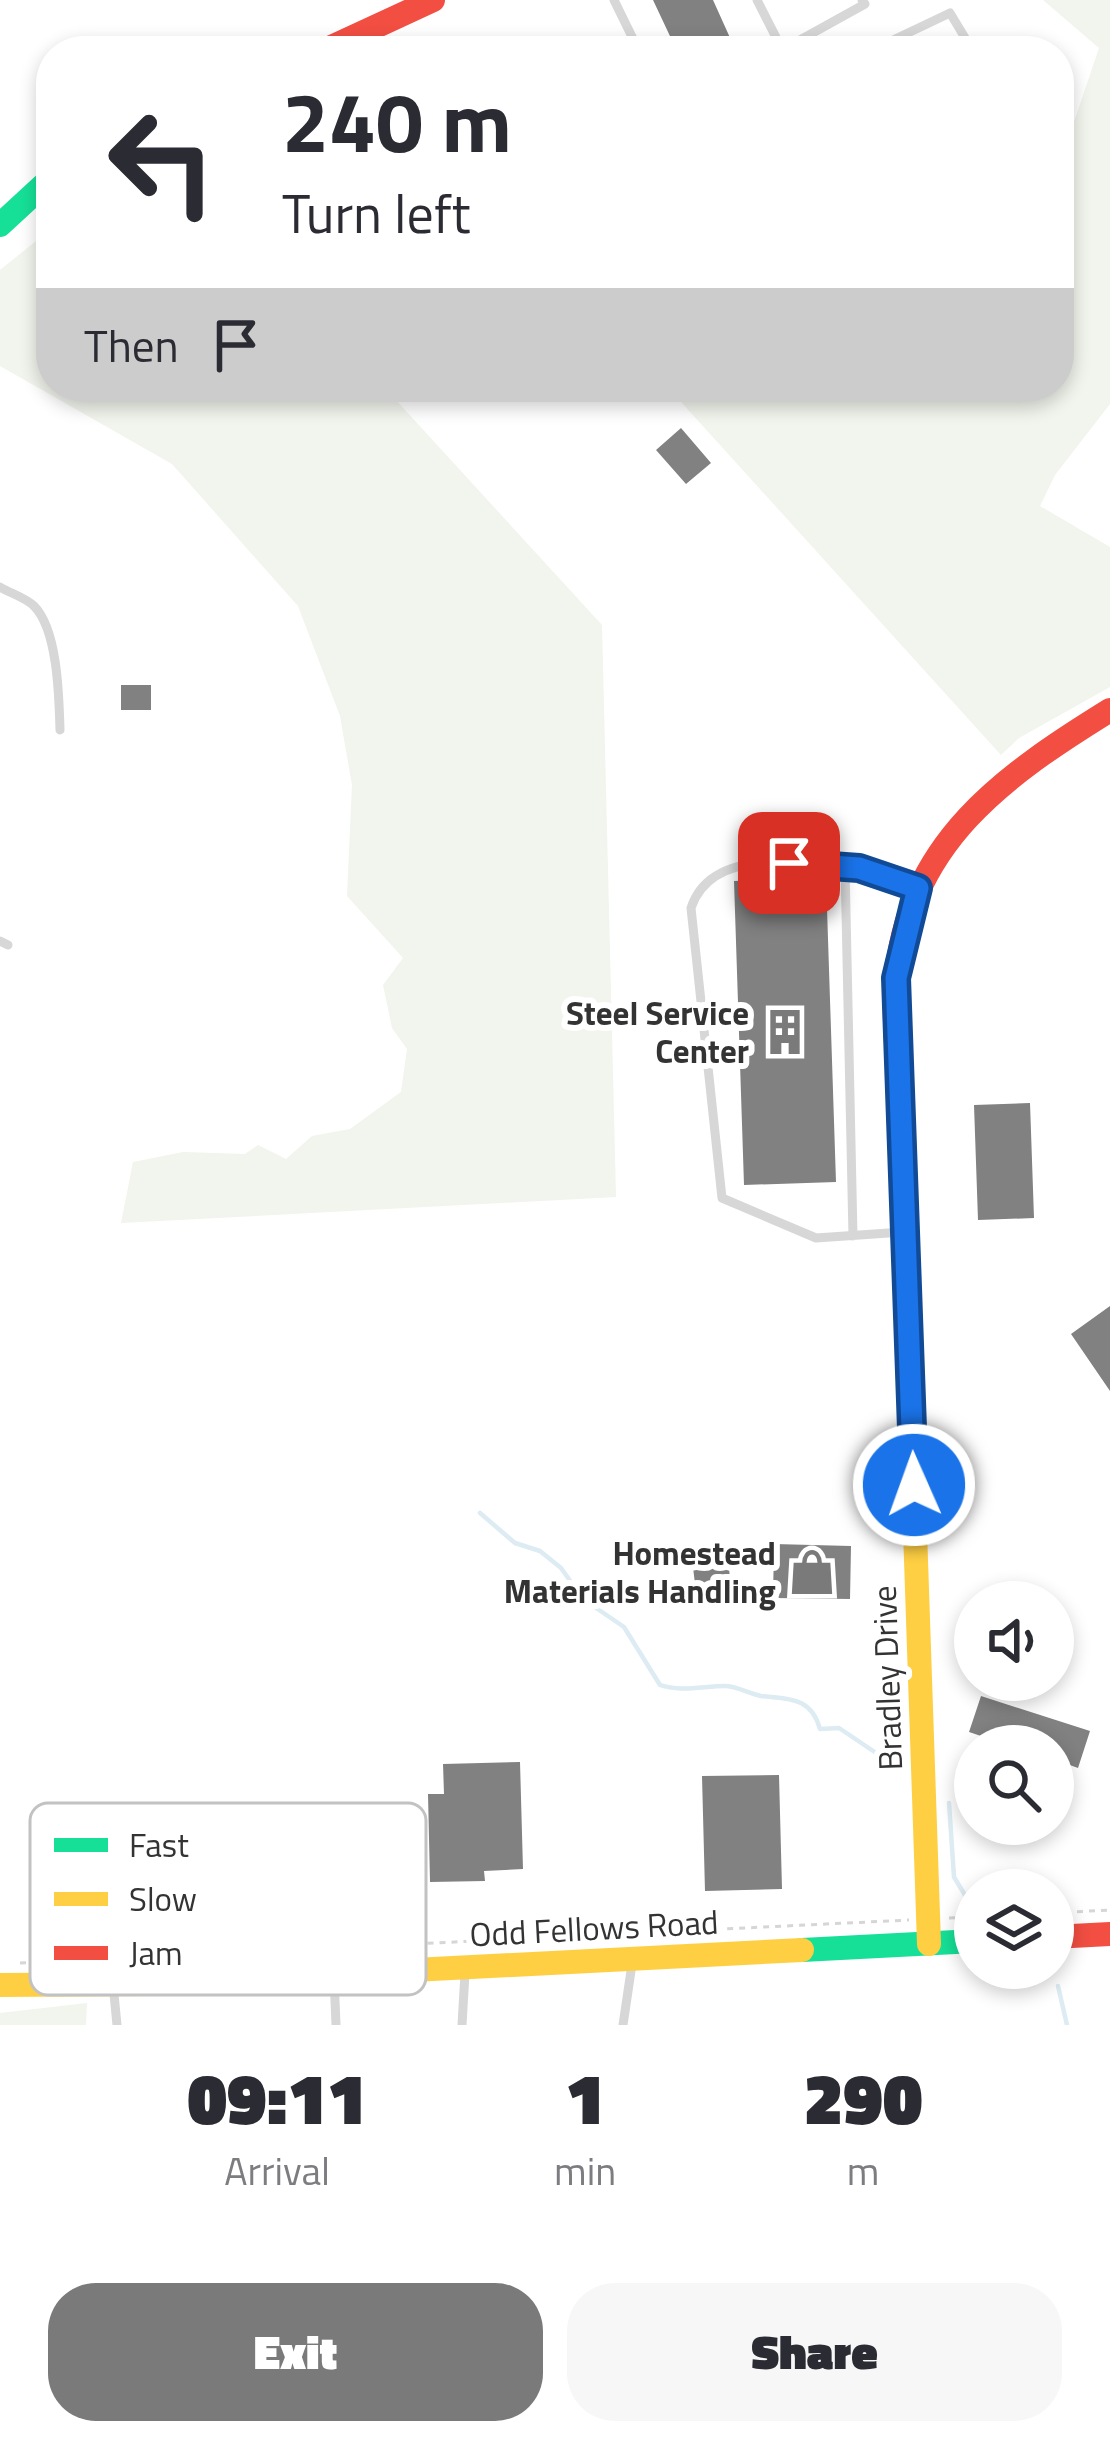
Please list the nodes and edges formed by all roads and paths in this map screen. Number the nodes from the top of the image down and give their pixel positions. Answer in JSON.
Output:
{"nodes":[{"id":1,"x":433,"y":0,"type":"edge"},
{"id":2,"x":614,"y":0,"type":"edge"},
{"id":3,"x":757,"y":0,"type":"edge"},
{"id":4,"x":866,"y":1,"type":"edge"},
{"id":5,"x":355,"y":36,"type":"edge"},
{"id":6,"x":632,"y":36,"type":"edge"},
{"id":7,"x":775,"y":36,"type":"edge"},
{"id":8,"x":807,"y":36,"type":"edge"},
{"id":9,"x":902,"y":36,"type":"edge"},
{"id":10,"x":964,"y":36,"type":"edge"},
{"id":11,"x":36,"y":192,"type":"edge"},
{"id":12,"x":0,"y":225,"type":"edge"},
{"id":13,"x":0,"y":586,"type":"edge"},
{"id":14,"x":1110,"y":710,"type":"edge"},
{"id":15,"x":60,"y":730,"type":"dead end"},
{"id":16,"x":845,"y":866,"type":"junction"},
{"id":17,"x":918,"y":888,"type":"junction"},
{"id":18,"x":905,"y":1232,"type":"junction"},
{"id":19,"x":853,"y":1236,"type":"junction"},
{"id":20,"x":1110,"y":1910,"type":"edge"},
{"id":21,"x":1074,"y":1912,"type":"edge"},
{"id":22,"x":898,"y":1920,"type":"dead end"},
{"id":23,"x":1110,"y":1934,"type":"edge"},
{"id":24,"x":1074,"y":1936,"type":"edge"},
{"id":25,"x":954,"y":1942,"type":"edge"},
{"id":26,"x":929,"y":1944,"type":"junction"},
{"id":27,"x":426,"y":1948,"type":"edge"},
{"id":28,"x":632,"y":1958,"type":"junction"},
{"id":29,"x":465,"y":1967,"type":"junction"},
{"id":30,"x":426,"y":1969,"type":"edge"},
{"id":31,"x":114,"y":1995,"type":"edge"},
{"id":32,"x":334,"y":1995,"type":"edge"},
{"id":33,"x":117,"y":2025,"type":"edge"},
{"id":34,"x":335,"y":2025,"type":"edge"},
{"id":35,"x":462,"y":2025,"type":"edge"},
{"id":36,"x":623,"y":2025,"type":"edge"}],
"edges":[{"from":1,"to":5,"type":"street"},
{"from":2,"to":6,"type":"lane"},
{"from":3,"to":7,"type":"lane"},
{"from":4,"to":8,"type":"lane"},
{"from":9,"to":10,"type":"lane"},
{"from":11,"to":12,"type":"street"},
{"from":13,"to":15,"type":"lane"},
{"from":14,"to":17,"type":"street","name":"Bradley Drive"},
{"from":16,"to":17,"type":"lane"},
{"from":16,"to":19,"type":"lane"},
{"from":16,"to":19,"type":"lane"},
{"from":17,"to":18,"type":"street","name":"Bradley Drive"},
{"from":18,"to":19,"type":"lane"},
{"from":18,"to":26,"type":"street","name":"Bradley Drive"},
{"from":20,"to":21,"type":"path"},
{"from":22,"to":27,"type":"path"},
{"from":23,"to":24,"type":"street"},
{"from":25,"to":26,"type":"street","name":"Odd Fellows Road"},
{"from":26,"to":28,"type":"street","name":"Odd Fellows Road"},
{"from":28,"to":29,"type":"street","name":"Odd Fellows Road"},
{"from":28,"to":36,"type":"lane"},
{"from":29,"to":30,"type":"street","name":"Odd Fellows Road"},
{"from":29,"to":35,"type":"lane"},
{"from":31,"to":33,"type":"lane"},
{"from":32,"to":34,"type":"lane"}]}
